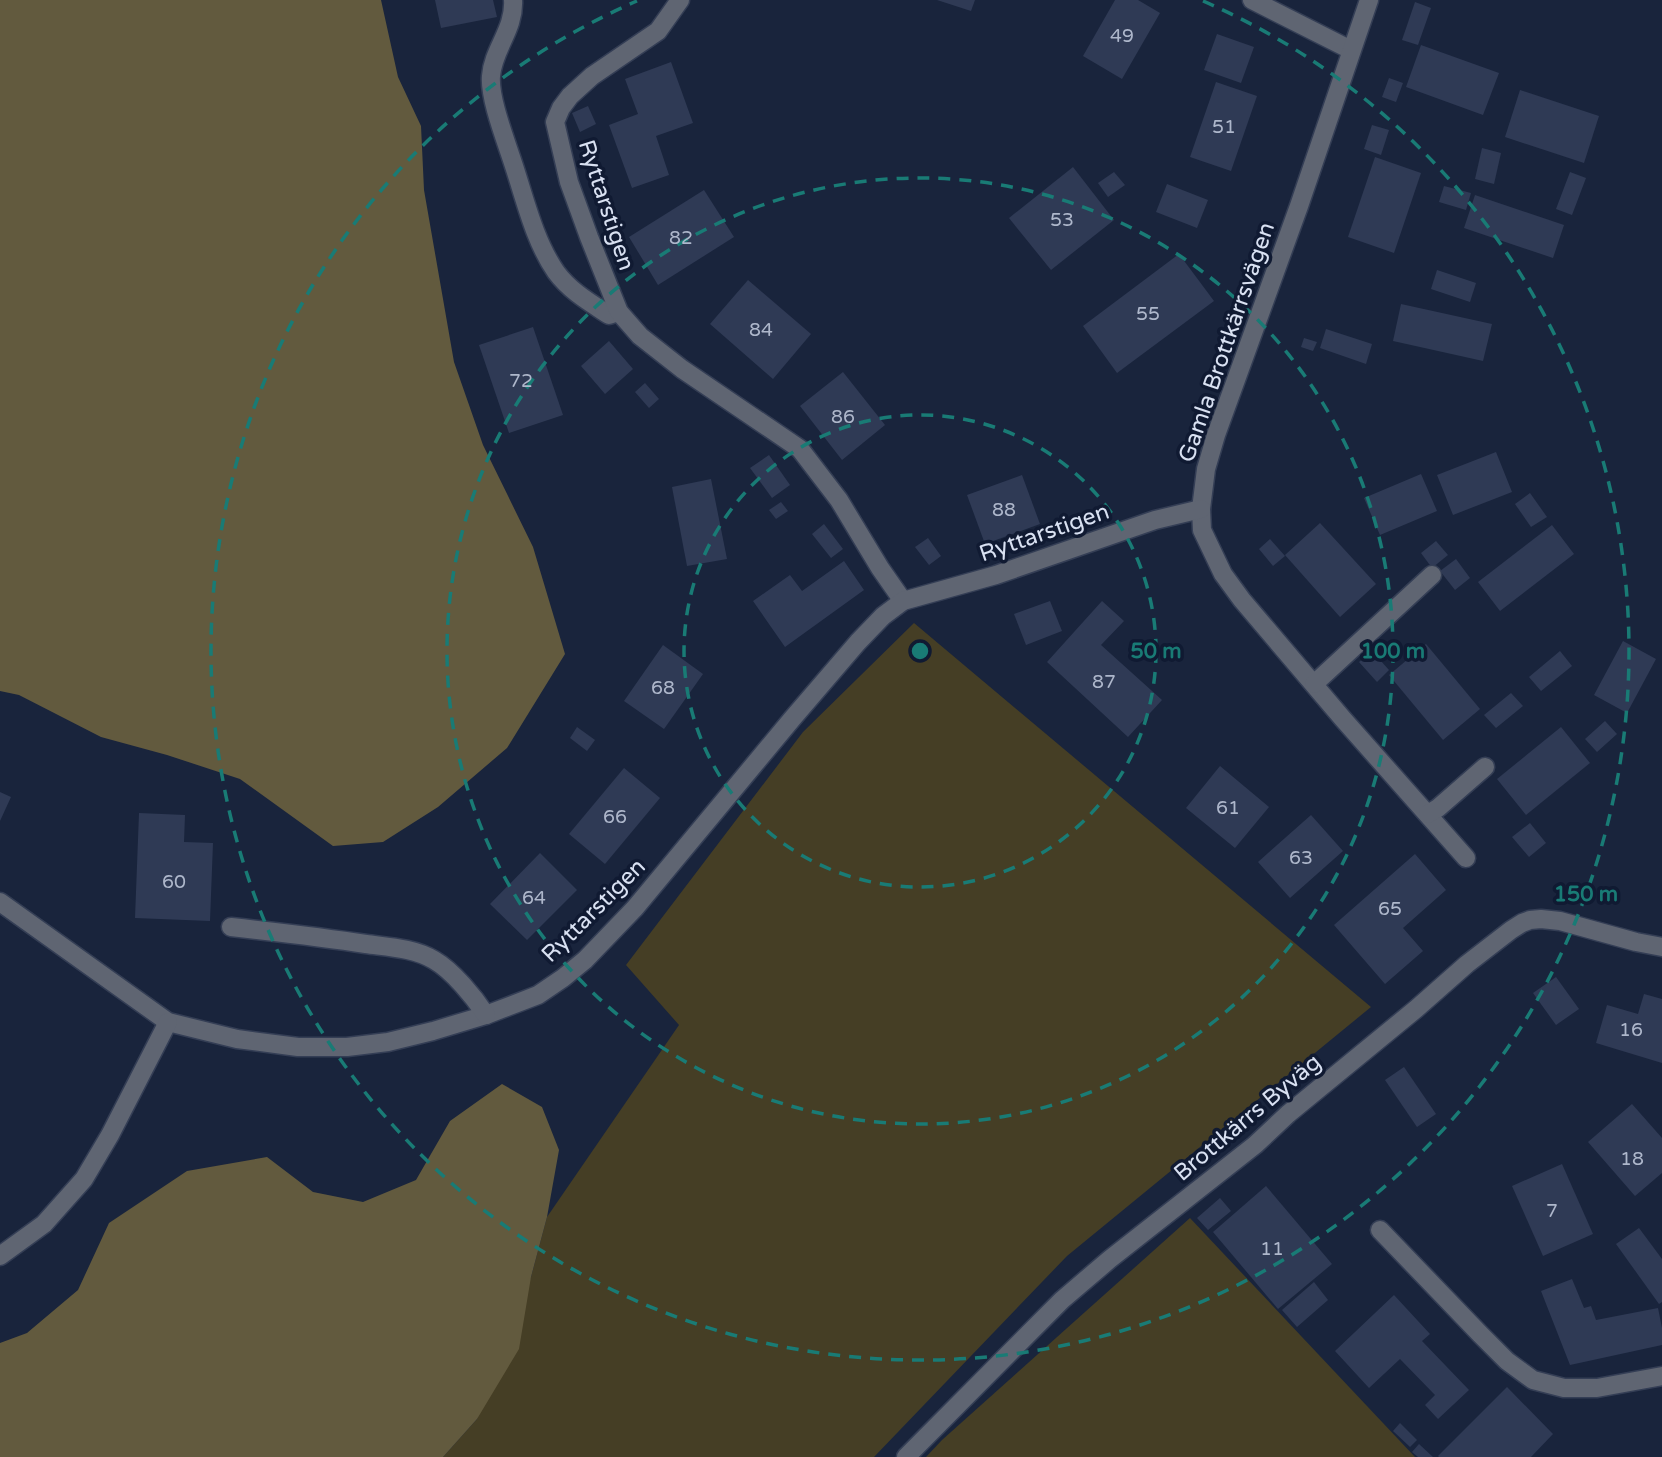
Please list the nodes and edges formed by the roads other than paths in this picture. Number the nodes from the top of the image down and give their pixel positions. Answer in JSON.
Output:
{"nodes":[{"id":1,"x":513,"y":0,"type":"edge"},
{"id":2,"x":680,"y":0,"type":"edge"},
{"id":3,"x":1252,"y":0,"type":"edge"},
{"id":4,"x":1369,"y":0,"type":"edge"},
{"id":5,"x":1351,"y":50,"type":"junction"},
{"id":6,"x":619,"y":312,"type":"junction"},
{"id":7,"x":1200,"y":509,"type":"junction"},
{"id":8,"x":1432,"y":575,"type":"dead end"},
{"id":9,"x":903,"y":601,"type":"junction"},
{"id":10,"x":1314,"y":684,"type":"junction"},
{"id":11,"x":1485,"y":767,"type":"dead end"},
{"id":12,"x":1428,"y":814,"type":"junction"},
{"id":13,"x":1466,"y":858,"type":"dead end"},
{"id":14,"x":0,"y":902,"type":"edge"},
{"id":15,"x":231,"y":927,"type":"dead end"},
{"id":16,"x":1662,"y":947,"type":"edge"},
{"id":17,"x":486,"y":1015,"type":"junction"},
{"id":18,"x":167,"y":1022,"type":"junction"},
{"id":19,"x":1380,"y":1230,"type":"dead end"},
{"id":20,"x":0,"y":1256,"type":"edge"},
{"id":21,"x":1662,"y":1376,"type":"edge"},
{"id":22,"x":906,"y":1457,"type":"edge"}],
"edges":[{"from":1,"to":6,"type":"street","name":"Ryttarstigen"},
{"from":2,"to":6,"type":"street","name":"Ryttarstigen"},
{"from":3,"to":5,"type":"street"},
{"from":4,"to":5,"type":"street","name":"Gamla Brottkärrsvägen"},
{"from":5,"to":7,"type":"street","name":"Gamla Brottkärrsvägen"},
{"from":6,"to":9,"type":"street","name":"Ryttarstigen"},
{"from":7,"to":9,"type":"street","name":"Ryttarstigen"},
{"from":7,"to":10,"type":"street","name":"Gamla Brottkärrsvägen"},
{"from":8,"to":10,"type":"street"},
{"from":9,"to":17,"type":"street","name":"Ryttarstigen"},
{"from":10,"to":12,"type":"street","name":"Gamla Brottkärrsvägen"},
{"from":11,"to":12,"type":"street"},
{"from":12,"to":13,"type":"street","name":"Gamla Brottkärrsvägen"},
{"from":14,"to":18,"type":"street","name":"Ryttarstigen"},
{"from":15,"to":17,"type":"street"},
{"from":16,"to":22,"type":"street","name":"Brottkärrs Byväg"},
{"from":17,"to":18,"type":"street","name":"Ryttarstigen"},
{"from":18,"to":20,"type":"street"},
{"from":19,"to":21,"type":"street"}]}
